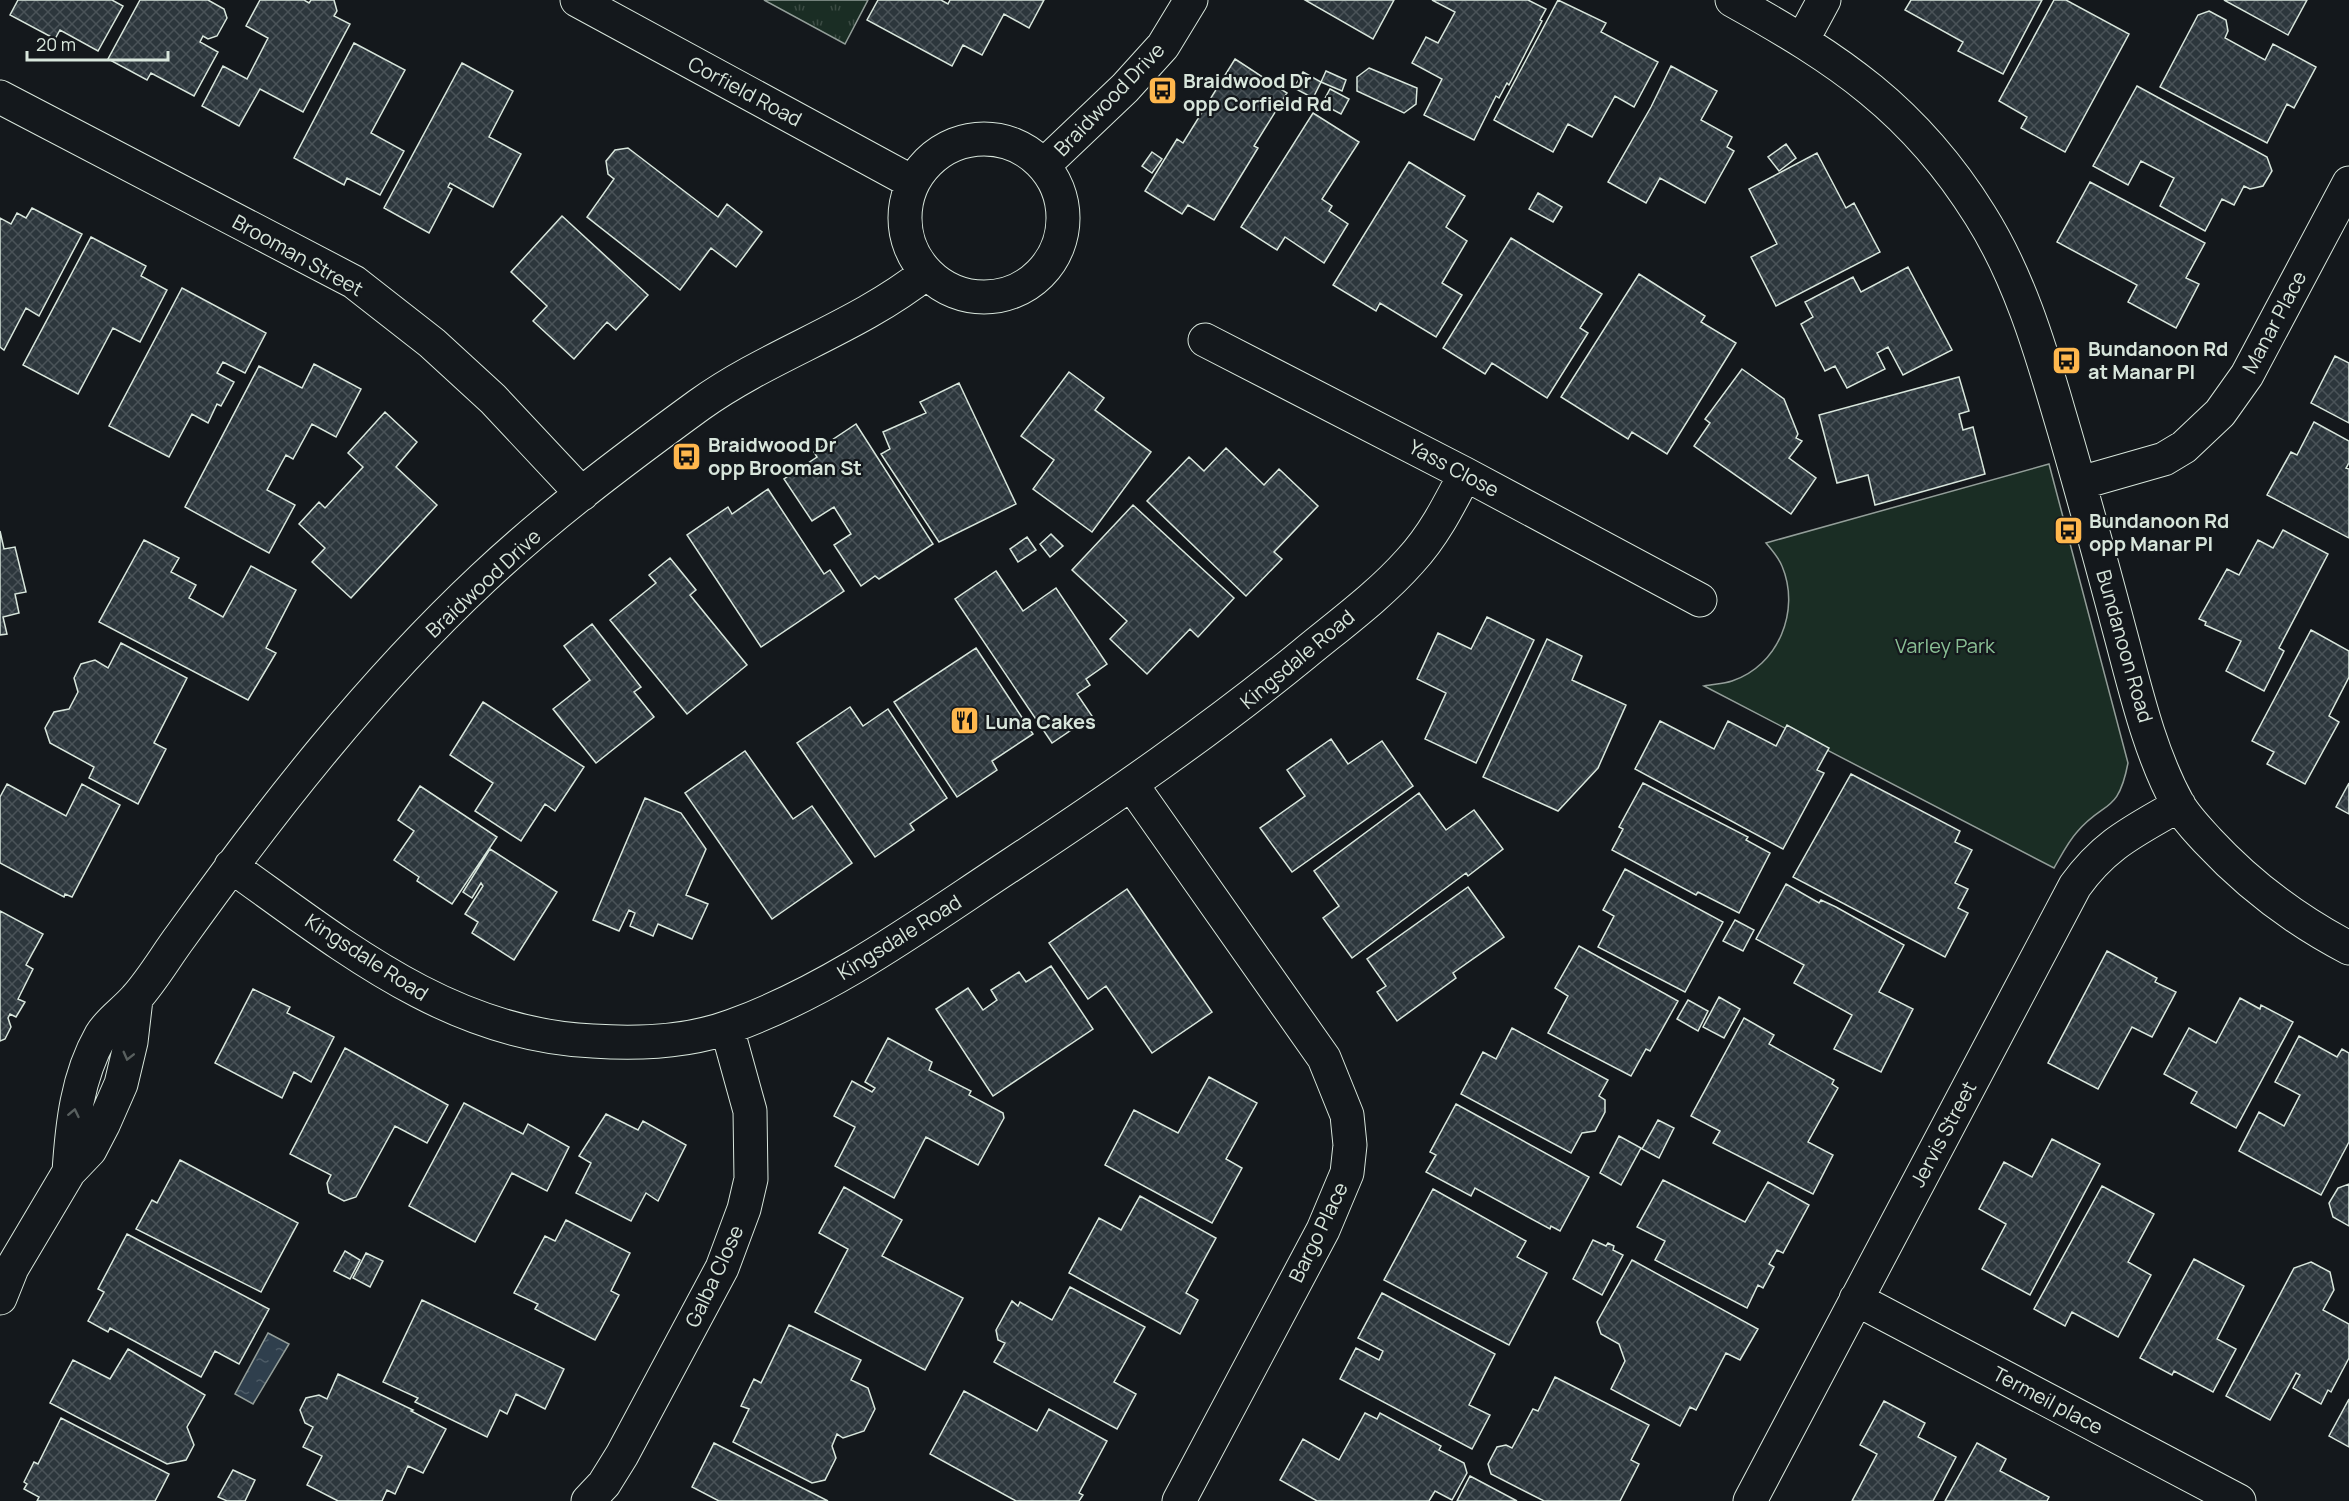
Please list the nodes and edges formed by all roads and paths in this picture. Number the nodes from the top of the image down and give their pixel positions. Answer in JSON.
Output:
{"nodes":[{"id":1,"x":577,"y":0,"type":"edge"},
{"id":2,"x":1191,"y":0,"type":"edge"},
{"id":3,"x":1732,"y":0,"type":"edge"},
{"id":4,"x":1824,"y":0,"type":"edge"},
{"id":5,"x":1803,"y":39,"type":"junction"},
{"id":6,"x":0,"y":97,"type":"edge"},
{"id":7,"x":1044,"y":165,"type":"junction"},
{"id":8,"x":912,"y":182,"type":"junction"},
{"id":9,"x":2349,"y":183,"type":"edge"},
{"id":10,"x":926,"y":273,"type":"junction"},
{"id":11,"x":1205,"y":340,"type":"dead end"},
{"id":12,"x":1465,"y":474,"type":"junction"},
{"id":13,"x":2080,"y":483,"type":"junction"},
{"id":14,"x":582,"y":494,"type":"junction"},
{"id":15,"x":1700,"y":600,"type":"dead end"},
{"id":16,"x":1132,"y":785,"type":"junction"},
{"id":17,"x":2179,"y":806,"type":"junction"},
{"id":18,"x":231,"y":866,"type":"junction"},
{"id":19,"x":2349,"y":948,"type":"edge"},
{"id":20,"x":728,"y":1028,"type":"junction"},
{"id":21,"x":0,"y":1298,"type":"edge"},
{"id":22,"x":1856,"y":1299,"type":"junction"},
{"id":23,"x":588,"y":1501,"type":"edge"},
{"id":24,"x":1179,"y":1501,"type":"edge"},
{"id":25,"x":1750,"y":1501,"type":"edge"},
{"id":26,"x":2240,"y":1501,"type":"edge"}],
"edges":[{"from":1,"to":8,"type":"street","name":"Corfield Road"},
{"from":2,"to":7,"type":"street","name":"Braidwood Drive"},
{"from":3,"to":5,"type":"street","name":"Bundanoon Road"},
{"from":4,"to":5,"type":"street"},
{"from":5,"to":13,"type":"street","name":"Bundanoon Road"},
{"from":6,"to":14,"type":"street","name":"Brooman Street"},
{"from":7,"to":8,"type":"street"},
{"from":7,"to":10,"type":"street"},
{"from":8,"to":10,"type":"street"},
{"from":9,"to":13,"type":"street","name":"Manar Place"},
{"from":10,"to":14,"type":"street","name":"Braidwood Drive"},
{"from":11,"to":12,"type":"street","name":"Yass Close"},
{"from":12,"to":15,"type":"street","name":"Yass Close"},
{"from":12,"to":16,"type":"street","name":"Kingsdale Road"},
{"from":13,"to":17,"type":"street","name":"Bundanoon Road"},
{"from":14,"to":18,"type":"street","name":"Braidwood Drive"},
{"from":16,"to":20,"type":"street","name":"Kingsdale Road"},
{"from":16,"to":24,"type":"street","name":"Bargo Place"},
{"from":17,"to":19,"type":"street","name":"Bundanoon Road"},
{"from":17,"to":22,"type":"street","name":"Jervis Street"},
{"from":18,"to":20,"type":"street","name":"Kingsdale Road"},
{"from":18,"to":21,"type":"street","name":"Braidwood Drive"},
{"from":20,"to":23,"type":"street","name":"Galba Close"},
{"from":22,"to":25,"type":"street","name":"Jervis Street"},
{"from":22,"to":26,"type":"street","name":"Termeil place"}]}
